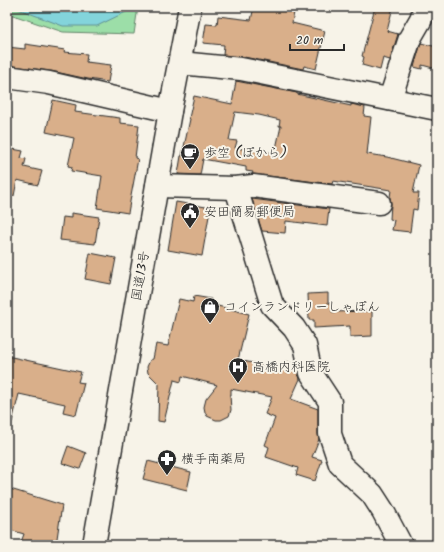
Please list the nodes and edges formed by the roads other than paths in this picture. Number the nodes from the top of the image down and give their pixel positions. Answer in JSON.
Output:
{"nodes":[{"id":1,"x":190,"y":7,"type":"edge"},
{"id":2,"x":425,"y":7,"type":"edge"},
{"id":3,"x":180,"y":63,"type":"junction"},
{"id":4,"x":7,"y":77,"type":"edge"},
{"id":5,"x":390,"y":99,"type":"junction"},
{"id":6,"x":437,"y":109,"type":"edge"},
{"id":7,"x":170,"y":111,"type":"junction"},
{"id":8,"x":157,"y":186,"type":"junction"},
{"id":9,"x":236,"y":188,"type":"junction"},
{"id":10,"x":379,"y":203,"type":"dead end"},
{"id":11,"x":94,"y":545,"type":"edge"},
{"id":12,"x":401,"y":545,"type":"edge"}],
"edges":[{"from":1,"to":3,"type":"main road","name":"国道13号"},
{"from":2,"to":5,"type":"main road"},
{"from":3,"to":5,"type":"main road"},
{"from":3,"to":7,"type":"main road","name":"国道13号"},
{"from":4,"to":7,"type":"main road"},
{"from":5,"to":6,"type":"main road"},
{"from":7,"to":8,"type":"main road","name":"国道13号"},
{"from":8,"to":9,"type":"main road"},
{"from":8,"to":11,"type":"main road","name":"国道13号"},
{"from":9,"to":10,"type":"main road"},
{"from":9,"to":12,"type":"main road"}]}
